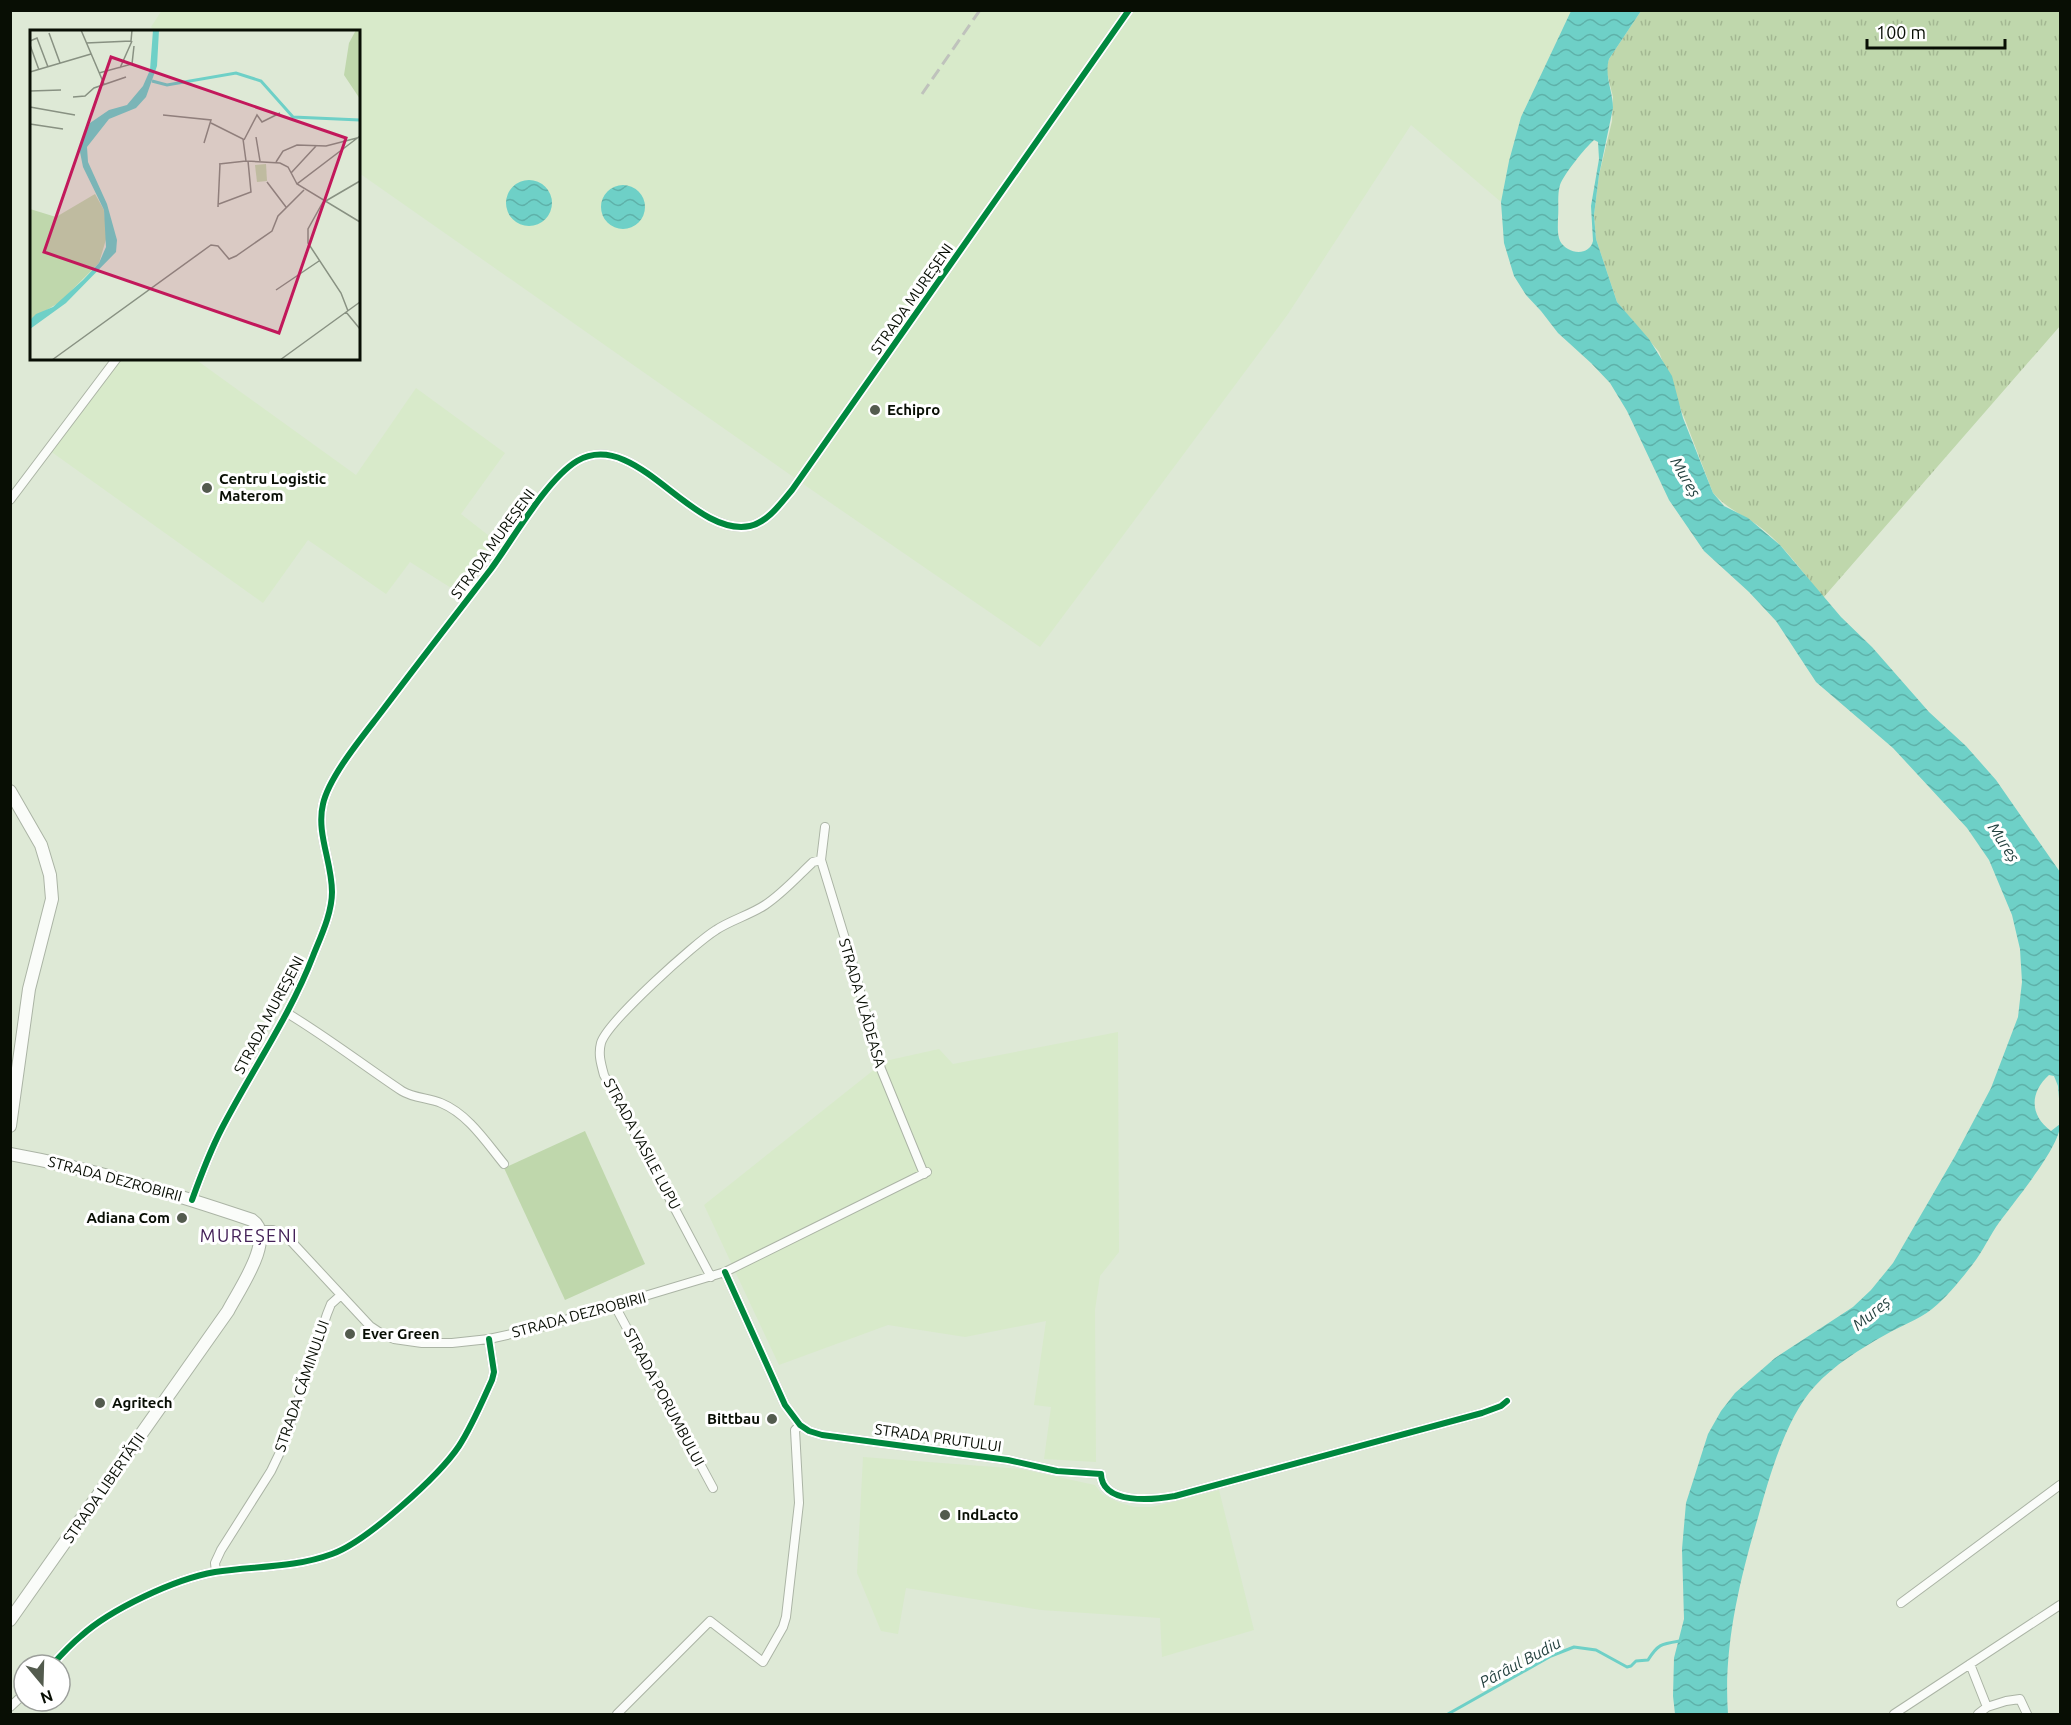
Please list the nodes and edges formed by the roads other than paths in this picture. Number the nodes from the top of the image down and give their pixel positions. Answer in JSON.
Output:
{"nodes":[{"id":1,"x":1130,"y":10,"type":"edge"},
{"id":2,"x":116,"y":360,"type":"edge"},
{"id":3,"x":10,"y":500,"type":"edge"},
{"id":4,"x":10,"y":791,"type":"edge"},
{"id":5,"x":825,"y":827,"type":"dead end"},
{"id":6,"x":820,"y":860,"type":"junction"},
{"id":7,"x":287,"y":1013,"type":"junction"},
{"id":8,"x":10,"y":1126,"type":"edge"},
{"id":9,"x":10,"y":1154,"type":"edge"},
{"id":10,"x":504,"y":1164,"type":"dead end"},
{"id":11,"x":926,"y":1173,"type":"joint"},
{"id":12,"x":192,"y":1200,"type":"junction"},
{"id":13,"x":261,"y":1230,"type":"junction"},
{"id":14,"x":725,"y":1272,"type":"junction"},
{"id":15,"x":711,"y":1277,"type":"junction"},
{"id":16,"x":341,"y":1295,"type":"junction"},
{"id":17,"x":615,"y":1306,"type":"junction"},
{"id":18,"x":489,"y":1339,"type":"junction"},
{"id":19,"x":1507,"y":1401,"type":"dead end"},
{"id":20,"x":800,"y":1425,"type":"junction"},
{"id":21,"x":713,"y":1488,"type":"dead end"},
{"id":22,"x":2059,"y":1489,"type":"edge"},
{"id":23,"x":216,"y":1572,"type":"junction"},
{"id":24,"x":1901,"y":1603,"type":"dead end"},
{"id":25,"x":2061,"y":1605,"type":"edge"},
{"id":26,"x":10,"y":1620,"type":"edge"},
{"id":27,"x":64,"y":1653,"type":"edge"},
{"id":28,"x":1970,"y":1664,"type":"junction"},
{"id":29,"x":1987,"y":1707,"type":"junction"},
{"id":30,"x":617,"y":1714,"type":"edge"},
{"id":31,"x":1894,"y":1714,"type":"edge"},
{"id":32,"x":1978,"y":1714,"type":"edge"},
{"id":33,"x":2027,"y":1714,"type":"edge"}],
"edges":[{"from":1,"to":7,"type":"street","name":"STRADA MUREȘENI"},
{"from":2,"to":3,"type":"street"},
{"from":4,"to":8,"type":"main road"},
{"from":5,"to":6,"type":"street","name":"STRADA VLĂDEASA"},
{"from":6,"to":11,"type":"street","name":"STRADA VLĂDEASA"},
{"from":6,"to":15,"type":"street","name":"STRADA VASILE LUPU"},
{"from":7,"to":10,"type":"street"},
{"from":7,"to":12,"type":"street","name":"STRADA MUREȘENI"},
{"from":9,"to":12,"type":"main road","name":"STRADA DEZROBIRII"},
{"from":11,"to":14,"type":"street","name":"STRADA DEZROBIRII"},
{"from":12,"to":13,"type":"main road","name":"STRADA DEZROBIRII"},
{"from":13,"to":16,"type":"street","name":"STRADA DEZROBIRII"},
{"from":13,"to":26,"type":"main road","name":"STRADA LIBERTĂȚII"},
{"from":14,"to":15,"type":"street","name":"STRADA DEZROBIRII"},
{"from":14,"to":20,"type":"street"},
{"from":15,"to":17,"type":"street","name":"STRADA DEZROBIRII"},
{"from":16,"to":18,"type":"street","name":"STRADA DEZROBIRII"},
{"from":16,"to":23,"type":"street","name":"STRADA CĂMINULUI"},
{"from":17,"to":18,"type":"street","name":"STRADA DEZROBIRII"},
{"from":17,"to":21,"type":"street","name":"STRADA PORUMBULUI"},
{"from":18,"to":23,"type":"street"},
{"from":19,"to":20,"type":"street","name":"STRADA PRUTULUI"},
{"from":20,"to":30,"type":"street"},
{"from":22,"to":24,"type":"street"},
{"from":23,"to":27,"type":"street"},
{"from":25,"to":28,"type":"street"},
{"from":28,"to":29,"type":"street"},
{"from":28,"to":31,"type":"street"},
{"from":29,"to":32,"type":"street"},
{"from":29,"to":33,"type":"street"}]}
